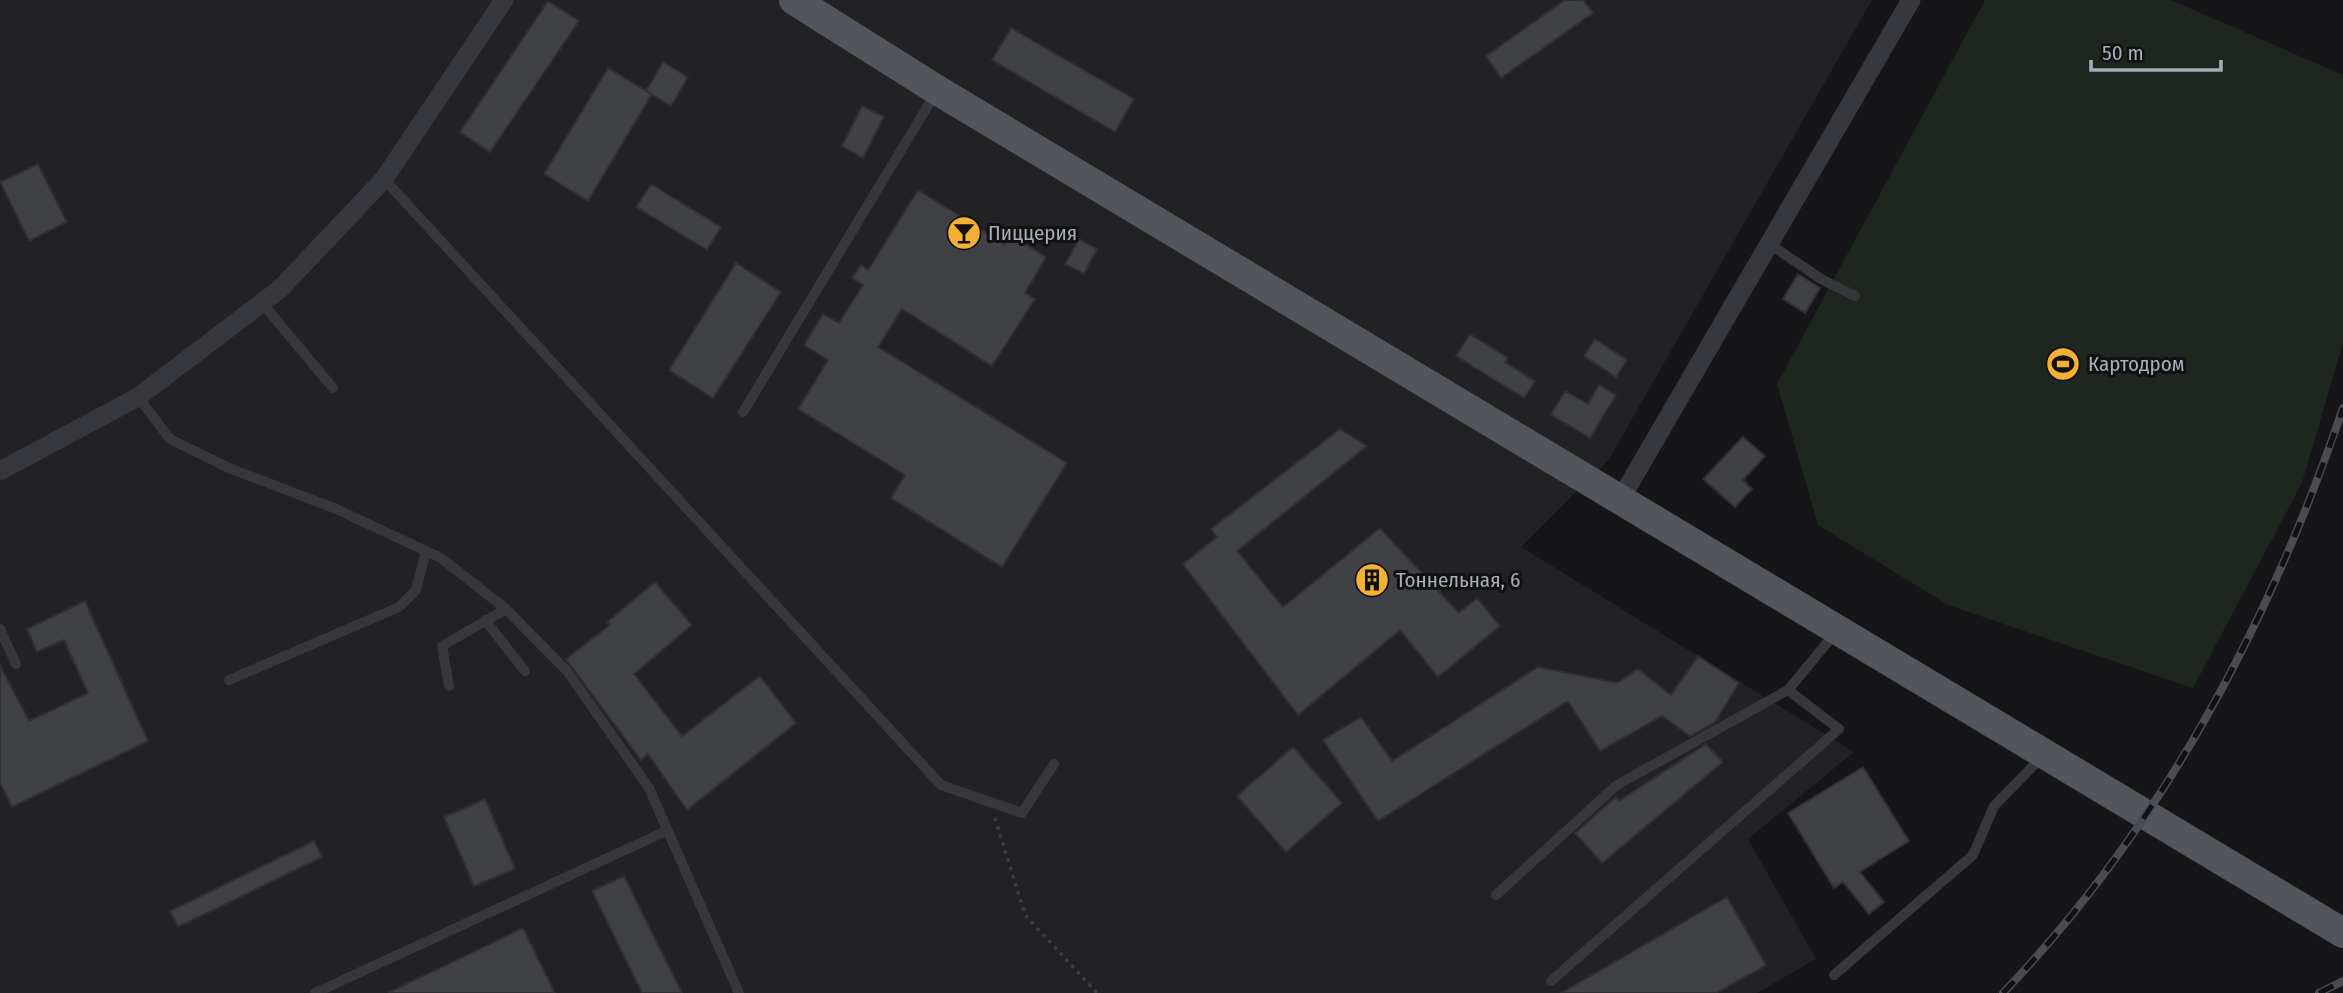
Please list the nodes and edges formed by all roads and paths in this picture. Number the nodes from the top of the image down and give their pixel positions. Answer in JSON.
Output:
{"nodes":[{"id":1,"x":505,"y":0,"type":"edge"},
{"id":2,"x":1911,"y":0,"type":"edge"},
{"id":3,"x":811,"y":7,"type":"edge"},
{"id":4,"x":937,"y":90,"type":"junction"},
{"id":5,"x":384,"y":179,"type":"junction"},
{"id":6,"x":1768,"y":243,"type":"junction"},
{"id":7,"x":1855,"y":296,"type":"dead end"},
{"id":8,"x":262,"y":303,"type":"junction"},
{"id":9,"x":333,"y":388,"type":"dead end"},
{"id":10,"x":138,"y":397,"type":"junction"},
{"id":11,"x":743,"y":412,"type":"dead end"},
{"id":12,"x":0,"y":471,"type":"edge"},
{"id":13,"x":1620,"y":500,"type":"junction"},
{"id":14,"x":426,"y":551,"type":"junction"},
{"id":15,"x":506,"y":610,"type":"junction"},
{"id":16,"x":485,"y":620,"type":"junction"},
{"id":17,"x":0,"y":629,"type":"edge"},
{"id":18,"x":1837,"y":631,"type":"junction"},
{"id":19,"x":16,"y":664,"type":"dead end"},
{"id":20,"x":525,"y":671,"type":"dead end"},
{"id":21,"x":229,"y":680,"type":"dead end"},
{"id":22,"x":449,"y":686,"type":"dead end"},
{"id":23,"x":1788,"y":690,"type":"junction"},
{"id":24,"x":2045,"y":754,"type":"junction"},
{"id":25,"x":1054,"y":764,"type":"dead end"},
{"id":26,"x":990,"y":802,"type":"junction"},
{"id":27,"x":666,"y":831,"type":"junction"},
{"id":28,"x":1496,"y":895,"type":"dead end"},
{"id":29,"x":2343,"y":933,"type":"edge"},
{"id":30,"x":1834,"y":975,"type":"dead end"},
{"id":31,"x":1551,"y":981,"type":"dead end"},
{"id":32,"x":315,"y":993,"type":"edge"},
{"id":33,"x":739,"y":993,"type":"edge"},
{"id":34,"x":1097,"y":993,"type":"edge"}],
"edges":[{"from":1,"to":5,"type":"street"},
{"from":2,"to":6,"type":"street"},
{"from":3,"to":4,"type":"main road"},
{"from":4,"to":11,"type":"lane"},
{"from":4,"to":13,"type":"main road"},
{"from":5,"to":8,"type":"street"},
{"from":5,"to":26,"type":"lane"},
{"from":6,"to":7,"type":"lane"},
{"from":6,"to":13,"type":"street"},
{"from":8,"to":9,"type":"lane"},
{"from":8,"to":10,"type":"street"},
{"from":10,"to":12,"type":"street"},
{"from":10,"to":14,"type":"lane"},
{"from":13,"to":18,"type":"main road"},
{"from":14,"to":15,"type":"lane"},
{"from":14,"to":21,"type":"lane"},
{"from":15,"to":16,"type":"lane"},
{"from":15,"to":27,"type":"lane"},
{"from":16,"to":20,"type":"lane"},
{"from":16,"to":22,"type":"lane"},
{"from":17,"to":19,"type":"lane"},
{"from":18,"to":23,"type":"lane"},
{"from":18,"to":24,"type":"main road"},
{"from":23,"to":28,"type":"lane"},
{"from":23,"to":31,"type":"lane"},
{"from":24,"to":29,"type":"main road"},
{"from":24,"to":30,"type":"lane"},
{"from":25,"to":26,"type":"lane"},
{"from":26,"to":34,"type":"path"},
{"from":27,"to":32,"type":"lane"},
{"from":27,"to":33,"type":"lane"}]}
